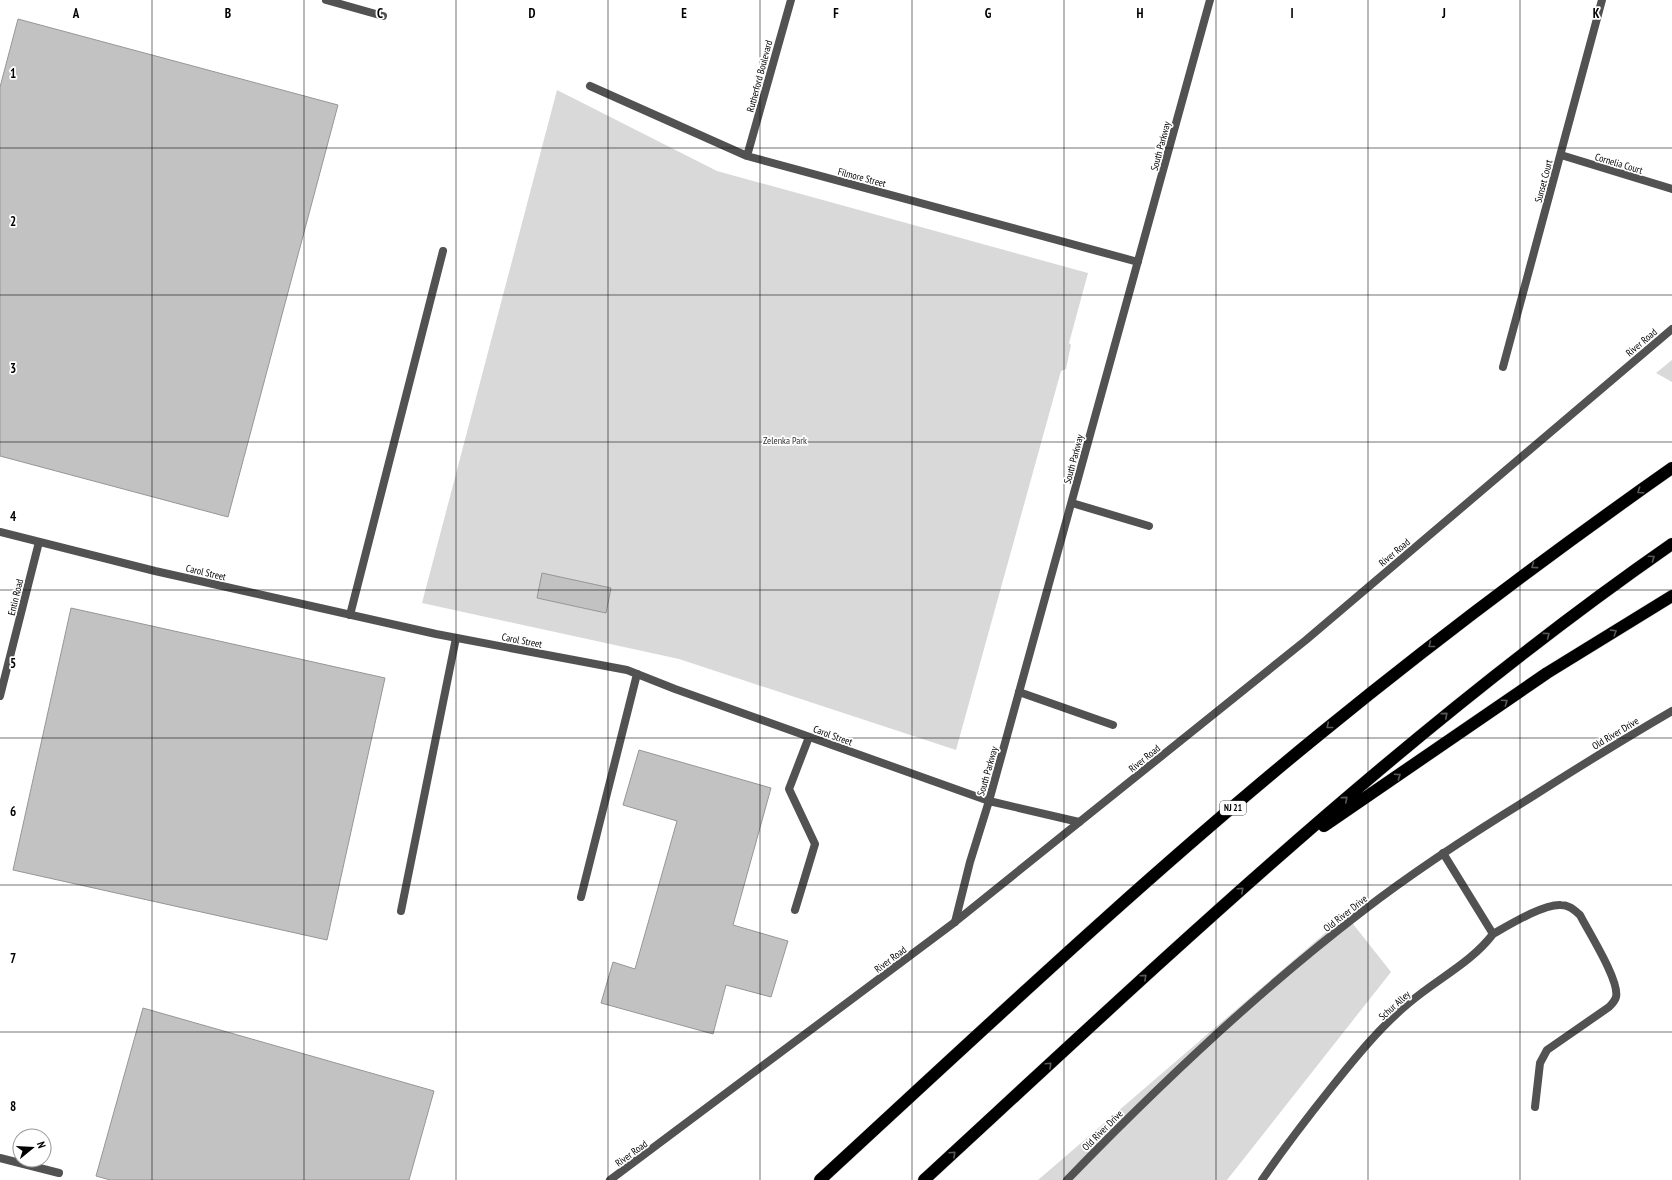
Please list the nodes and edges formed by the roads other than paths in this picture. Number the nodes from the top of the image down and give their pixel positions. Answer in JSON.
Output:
{"nodes":[{"id":1,"x":326,"y":0,"type":"edge"},
{"id":2,"x":791,"y":0,"type":"edge"},
{"id":3,"x":1210,"y":0,"type":"edge"},
{"id":4,"x":1602,"y":0,"type":"edge"},
{"id":5,"x":383,"y":16,"type":"dead end"},
{"id":6,"x":590,"y":86,"type":"dead end"},
{"id":7,"x":747,"y":156,"type":"junction"},
{"id":8,"x":1561,"y":156,"type":"junction"},
{"id":9,"x":1672,"y":189,"type":"edge"},
{"id":10,"x":443,"y":251,"type":"dead end"},
{"id":11,"x":1138,"y":262,"type":"junction"},
{"id":12,"x":1672,"y":329,"type":"edge"},
{"id":13,"x":1503,"y":367,"type":"dead end"},
{"id":14,"x":1672,"y":468,"type":"edge"},
{"id":15,"x":1072,"y":503,"type":"junction"},
{"id":16,"x":1149,"y":526,"type":"dead end"},
{"id":17,"x":0,"y":532,"type":"edge"},
{"id":18,"x":39,"y":542,"type":"junction"},
{"id":19,"x":1672,"y":544,"type":"edge"},
{"id":20,"x":1672,"y":596,"type":"edge"},
{"id":21,"x":350,"y":614,"type":"junction"},
{"id":22,"x":456,"y":638,"type":"junction"},
{"id":23,"x":636,"y":674,"type":"junction"},
{"id":24,"x":1019,"y":692,"type":"junction"},
{"id":25,"x":0,"y":696,"type":"edge"},
{"id":26,"x":1672,"y":711,"type":"edge"},
{"id":27,"x":1113,"y":725,"type":"dead end"},
{"id":28,"x":809,"y":737,"type":"junction"},
{"id":29,"x":989,"y":801,"type":"junction"},
{"id":30,"x":1080,"y":822,"type":"junction"},
{"id":31,"x":1443,"y":853,"type":"junction"},
{"id":32,"x":1273,"y":861,"type":"junction"},
{"id":33,"x":581,"y":896,"type":"dead end"},
{"id":34,"x":795,"y":910,"type":"dead end"},
{"id":35,"x":401,"y":911,"type":"dead end"},
{"id":36,"x":955,"y":922,"type":"junction"},
{"id":37,"x":1493,"y":934,"type":"junction"},
{"id":38,"x":1535,"y":1106,"type":"dead end"},
{"id":39,"x":0,"y":1158,"type":"edge"},
{"id":40,"x":59,"y":1173,"type":"dead end"},
{"id":41,"x":610,"y":1180,"type":"edge"},
{"id":42,"x":820,"y":1180,"type":"edge"},
{"id":43,"x":924,"y":1180,"type":"edge"},
{"id":44,"x":1067,"y":1180,"type":"edge"},
{"id":45,"x":1262,"y":1180,"type":"edge"}],
"edges":[{"from":1,"to":5,"type":"street"},
{"from":2,"to":7,"type":"street","name":"Rutherford Boulevard"},
{"from":3,"to":11,"type":"street","name":"South Parkway"},
{"from":4,"to":8,"type":"street","name":"Sunset Court"},
{"from":6,"to":7,"type":"street","name":"Filmore Street"},
{"from":7,"to":11,"type":"street","name":"Filmore Street"},
{"from":8,"to":9,"type":"street","name":"Cornelia Court"},
{"from":8,"to":13,"type":"street","name":"Sunset Court"},
{"from":10,"to":21,"type":"street"},
{"from":11,"to":15,"type":"street","name":"South Parkway"},
{"from":12,"to":30,"type":"street","name":"River Road"},
{"from":14,"to":42,"type":"highway","number":"NJ 21","one_way":true},
{"from":15,"to":16,"type":"street"},
{"from":15,"to":24,"type":"street","name":"South Parkway"},
{"from":17,"to":18,"type":"street"},
{"from":18,"to":21,"type":"street","name":"Carol Street"},
{"from":18,"to":25,"type":"street","name":"Entin Road"},
{"from":32,"to":19,"type":"highway","one_way":true},
{"from":32,"to":20,"type":"highway","one_way":true},
{"from":21,"to":22,"type":"street","name":"Carol Street"},
{"from":22,"to":23,"type":"street","name":"Carol Street"},
{"from":22,"to":35,"type":"street"},
{"from":23,"to":28,"type":"street","name":"Carol Street"},
{"from":23,"to":33,"type":"street"},
{"from":24,"to":27,"type":"street"},
{"from":24,"to":29,"type":"street","name":"South Parkway"},
{"from":26,"to":31,"type":"street","name":"Old River Drive"},
{"from":28,"to":29,"type":"street","name":"Carol Street"},
{"from":28,"to":34,"type":"street"},
{"from":29,"to":30,"type":"street","name":"Carol Street"},
{"from":29,"to":36,"type":"street","name":"South Parkway"},
{"from":30,"to":36,"type":"street","name":"River Road"},
{"from":31,"to":37,"type":"street"},
{"from":31,"to":44,"type":"street","name":"Old River Drive"},
{"from":43,"to":32,"type":"highway","one_way":true},
{"from":36,"to":41,"type":"street","name":"River Road"},
{"from":37,"to":38,"type":"street","name":"Schur Alley"},
{"from":37,"to":45,"type":"street","name":"Schur Alley"},
{"from":39,"to":40,"type":"street"}]}
